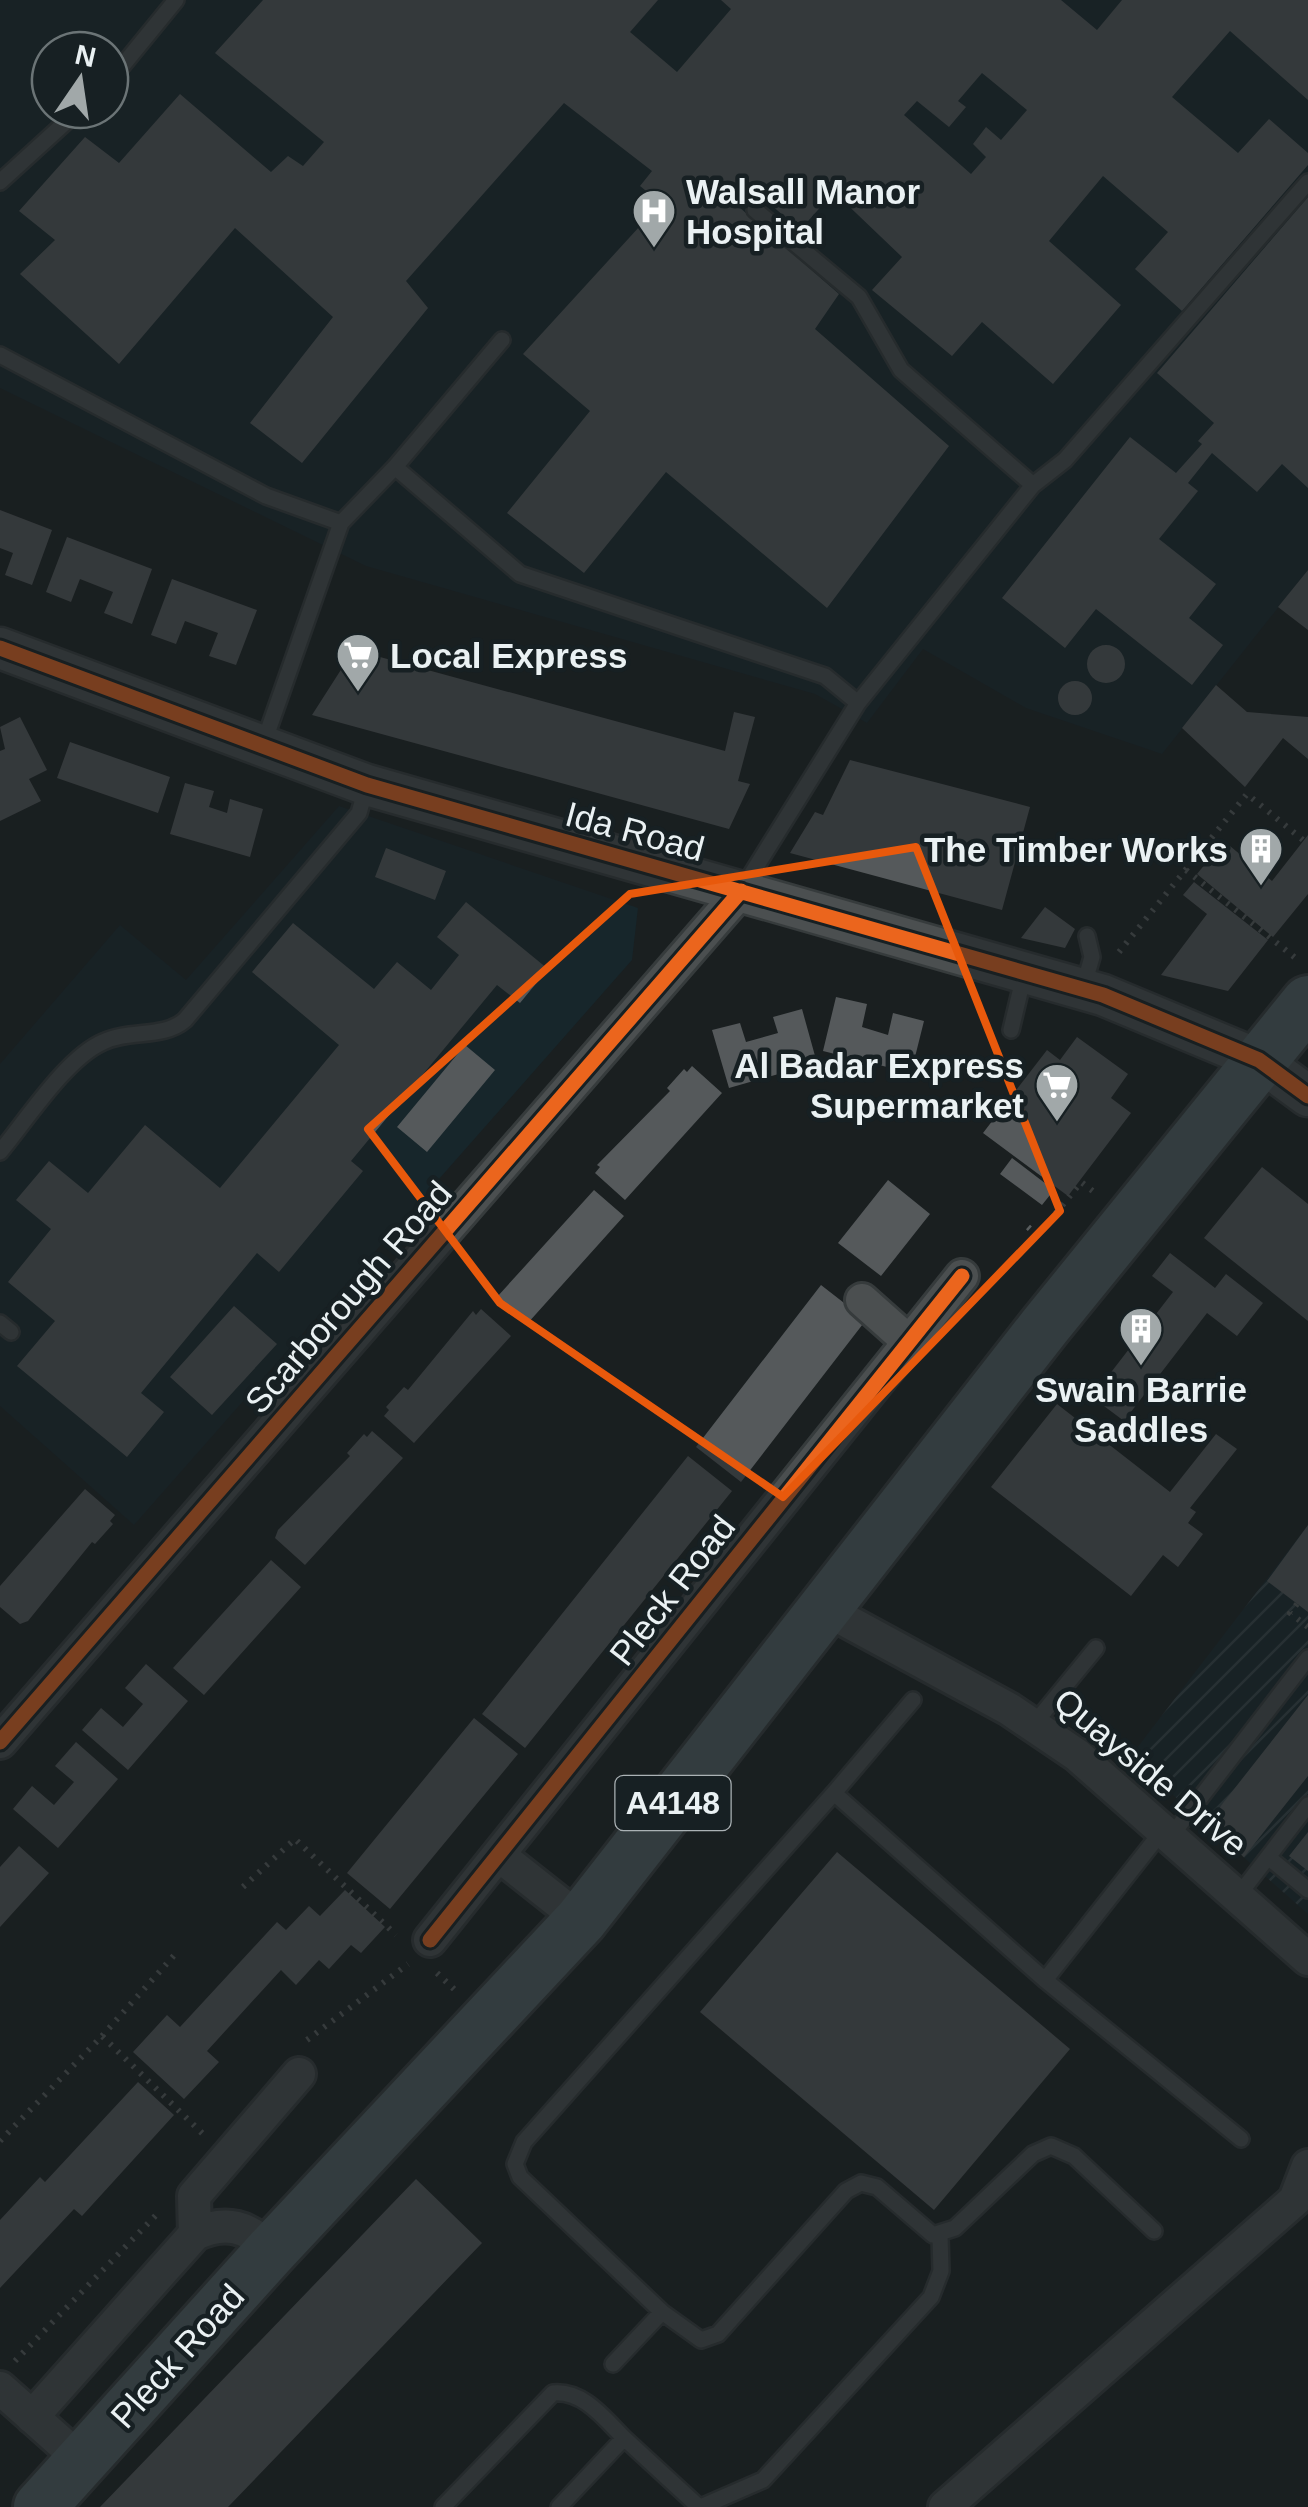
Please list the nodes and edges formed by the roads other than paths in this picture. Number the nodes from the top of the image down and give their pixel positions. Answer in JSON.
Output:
{"nodes":[{"id":1,"x":176,"y":0,"type":"edge"},
{"id":2,"x":130,"y":56,"type":"edge"},
{"id":3,"x":58,"y":130,"type":"edge"},
{"id":4,"x":0,"y":182,"type":"edge"},
{"id":5,"x":1308,"y":182,"type":"edge"},
{"id":6,"x":754,"y":210,"type":"dead end"},
{"id":7,"x":502,"y":340,"type":"dead end"},
{"id":8,"x":0,"y":355,"type":"edge"},
{"id":9,"x":396,"y":467,"type":"junction"},
{"id":10,"x":1033,"y":484,"type":"junction"},
{"id":11,"x":341,"y":523,"type":"junction"},
{"id":12,"x":0,"y":648,"type":"edge"},
{"id":13,"x":858,"y":702,"type":"junction"},
{"id":14,"x":261,"y":749,"type":"junction"},
{"id":15,"x":367,"y":786,"type":"junction"},
{"id":16,"x":741,"y":891,"type":"junction"},
{"id":17,"x":1087,"y":936,"type":"dead end"},
{"id":18,"x":1025,"y":972,"type":"junction"},
{"id":19,"x":1093,"y":992,"type":"junction"},
{"id":20,"x":1308,"y":1002,"type":"edge"},
{"id":21,"x":1011,"y":1030,"type":"dead end"},
{"id":22,"x":1259,"y":1060,"type":"junction"},
{"id":23,"x":1308,"y":1096,"type":"edge"},
{"id":24,"x":0,"y":1152,"type":"edge"},
{"id":25,"x":962,"y":1276,"type":"dead end"},
{"id":26,"x":862,"y":1300,"type":"dead end"},
{"id":27,"x":908,"y":1340,"type":"junction"},
{"id":28,"x":823,"y":1608,"type":"junction"},
{"id":29,"x":1096,"y":1648,"type":"dead end"},
{"id":30,"x":1308,"y":1658,"type":"edge"},
{"id":31,"x":913,"y":1700,"type":"dead end"},
{"id":32,"x":1034,"y":1724,"type":"junction"},
{"id":33,"x":0,"y":1742,"type":"edge"},
{"id":34,"x":834,"y":1793,"type":"junction"},
{"id":35,"x":1308,"y":1806,"type":"edge"},
{"id":36,"x":1167,"y":1833,"type":"junction"},
{"id":37,"x":500,"y":1856,"type":"junction"},
{"id":38,"x":1268,"y":1857,"type":"junction"},
{"id":39,"x":1304,"y":1880,"type":"edge"},
{"id":40,"x":1238,"y":1896,"type":"junction"},
{"id":41,"x":581,"y":1920,"type":"junction"},
{"id":42,"x":421,"y":1952,"type":"road end"},
{"id":43,"x":1308,"y":1960,"type":"edge"},
{"id":44,"x":1045,"y":1980,"type":"junction"},
{"id":45,"x":299,"y":2074,"type":"road end"},
{"id":46,"x":1241,"y":2138,"type":"dead end"},
{"id":47,"x":1308,"y":2166,"type":"edge"},
{"id":48,"x":1154,"y":2231,"type":"dead end"},
{"id":49,"x":195,"y":2234,"type":"junction"},
{"id":50,"x":940,"y":2236,"type":"junction"},
{"id":51,"x":272,"y":2250,"type":"junction"},
{"id":52,"x":662,"y":2312,"type":"junction"},
{"id":53,"x":613,"y":2364,"type":"dead end"},
{"id":54,"x":7,"y":2376,"type":"edge"},
{"id":55,"x":32,"y":2416,"type":"junction"},
{"id":56,"x":624,"y":2438,"type":"junction"},
{"id":57,"x":82,"y":2462,"type":"junction"},
{"id":58,"x":954,"y":2504,"type":"edge"},
{"id":59,"x":40,"y":2507,"type":"edge"},
{"id":60,"x":444,"y":2507,"type":"edge"},
{"id":61,"x":559,"y":2507,"type":"edge"},
{"id":62,"x":700,"y":2507,"type":"edge"}],
"edges":[{"from":1,"to":2,"type":"lane"},
{"from":3,"to":4,"type":"lane"},
{"from":5,"to":10,"type":"lane"},
{"from":6,"to":10,"type":"lane"},
{"from":7,"to":9,"type":"lane"},
{"from":8,"to":11,"type":"lane"},
{"from":9,"to":11,"type":"lane"},
{"from":9,"to":13,"type":"lane"},
{"from":10,"to":13,"type":"lane"},
{"from":11,"to":14,"type":"lane"},
{"from":12,"to":14,"type":"street","name":"Ida Road"},
{"from":13,"to":16,"type":"lane"},
{"from":14,"to":15,"type":"street","name":"Ida Road"},
{"from":15,"to":16,"type":"street","name":"Ida Road"},
{"from":15,"to":24,"type":"lane"},
{"from":16,"to":18,"type":"street","name":"Ida Road"},
{"from":16,"to":33,"type":"street","name":"Scarborough Road"},
{"from":17,"to":19,"type":"lane"},
{"from":18,"to":19,"type":"street","name":"Ida Road"},
{"from":18,"to":21,"type":"lane"},
{"from":19,"to":22,"type":"street","name":"Ida Road"},
{"from":20,"to":22,"type":"highway","name":"Pleck Road","number":"A4148"},
{"from":22,"to":23,"type":"street","name":"Ida Road"},
{"from":22,"to":28,"type":"highway","name":"Pleck Road","number":"A4148"},
{"from":25,"to":27,"type":"street","name":"Pleck Road"},
{"from":26,"to":27,"type":"street"},
{"from":27,"to":37,"type":"street","name":"Pleck Road"},
{"from":28,"to":32,"type":"street","name":"Quayside Drive"},
{"from":28,"to":41,"type":"highway","name":"Pleck Road","number":"A4148"},
{"from":29,"to":32,"type":"lane"},
{"from":30,"to":36,"type":"lane"},
{"from":31,"to":34,"type":"lane"},
{"from":32,"to":36,"type":"street","name":"Quayside Drive"},
{"from":34,"to":44,"type":"lane"},
{"from":34,"to":52,"type":"lane"},
{"from":35,"to":38,"type":"lane"},
{"from":36,"to":40,"type":"street","name":"Quayside Drive"},
{"from":36,"to":44,"type":"lane"},
{"from":37,"to":41,"type":"street"},
{"from":37,"to":42,"type":"street","name":"Pleck Road"},
{"from":38,"to":39,"type":"lane"},
{"from":38,"to":40,"type":"lane"},
{"from":40,"to":43,"type":"street","name":"Quayside Drive"},
{"from":41,"to":51,"type":"highway","name":"Pleck Road","number":"A4148"},
{"from":44,"to":46,"type":"lane"},
{"from":45,"to":49,"type":"street","name":"Pleck Road"},
{"from":47,"to":58,"type":"street"},
{"from":48,"to":50,"type":"lane"},
{"from":49,"to":51,"type":"street","name":"Pleck Road"},
{"from":49,"to":55,"type":"street","name":"Pleck Road"},
{"from":50,"to":52,"type":"lane"},
{"from":50,"to":62,"type":"lane"},
{"from":51,"to":57,"type":"highway","name":"Pleck Road","number":"A4148"},
{"from":52,"to":53,"type":"lane"},
{"from":54,"to":55,"type":"street","name":"Pleck Road"},
{"from":55,"to":57,"type":"street","name":"Pleck Road"},
{"from":56,"to":60,"type":"lane"},
{"from":56,"to":61,"type":"lane"},
{"from":56,"to":62,"type":"lane"},
{"from":57,"to":59,"type":"highway","name":"Pleck Road","number":"A4148"}]}
